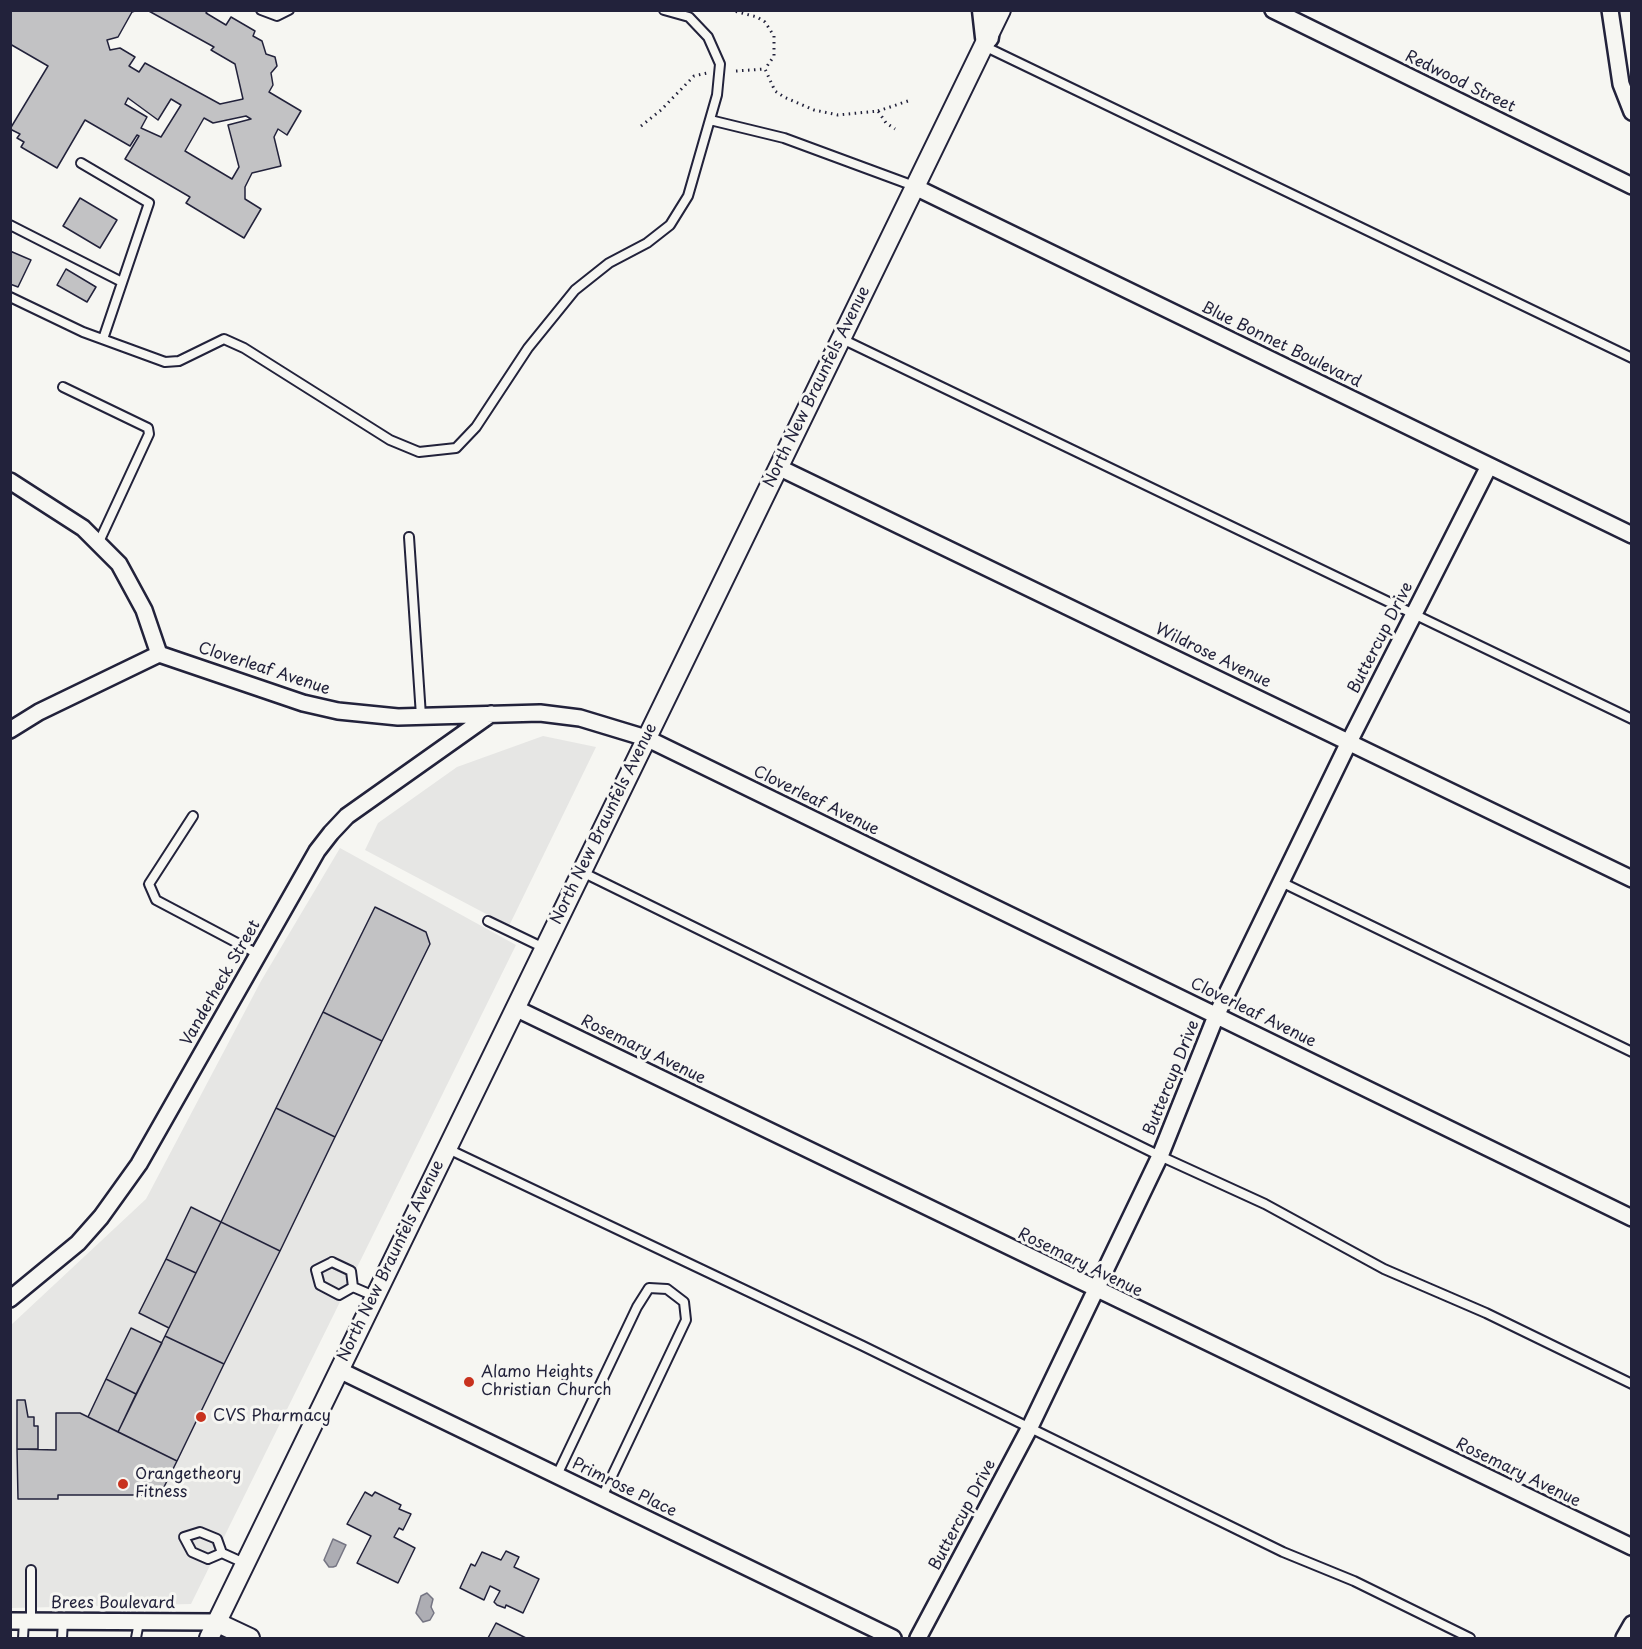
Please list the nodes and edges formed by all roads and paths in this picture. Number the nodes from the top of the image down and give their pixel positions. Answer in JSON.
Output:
{"nodes":[{"id":1,"x":261,"y":10,"type":"edge"},
{"id":2,"x":289,"y":10,"type":"edge"},
{"id":3,"x":664,"y":10,"type":"edge"},
{"id":4,"x":730,"y":10,"type":"edge"},
{"id":5,"x":984,"y":10,"type":"edge"},
{"id":6,"x":1001,"y":10,"type":"edge"},
{"id":7,"x":1273,"y":10,"type":"edge"},
{"id":8,"x":1610,"y":10,"type":"edge"},
{"id":9,"x":985,"y":41,"type":"junction"},
{"id":10,"x":765,"y":69,"type":"junction"},
{"id":11,"x":736,"y":70,"type":"dead end"},
{"id":12,"x":712,"y":73,"type":"dead end"},
{"id":13,"x":908,"y":101,"type":"dead end"},
{"id":14,"x":1630,"y":103,"type":"edge"},
{"id":15,"x":878,"y":111,"type":"junction"},
{"id":16,"x":710,"y":120,"type":"junction"},
{"id":17,"x":641,"y":126,"type":"dead end"},
{"id":18,"x":895,"y":129,"type":"dead end"},
{"id":19,"x":81,"y":163,"type":"dead end"},
{"id":20,"x":1632,"y":186,"type":"edge"},
{"id":21,"x":915,"y":187,"type":"junction"},
{"id":22,"x":10,"y":225,"type":"edge"},
{"id":23,"x":120,"y":281,"type":"junction"},
{"id":24,"x":10,"y":297,"type":"edge"},
{"id":25,"x":841,"y":338,"type":"junction"},
{"id":26,"x":102,"y":339,"type":"junction"},
{"id":27,"x":1632,"y":358,"type":"edge"},
{"id":28,"x":63,"y":387,"type":"dead end"},
{"id":29,"x":1489,"y":465,"type":"junction"},
{"id":30,"x":778,"y":467,"type":"junction"},
{"id":31,"x":10,"y":482,"type":"edge"},
{"id":32,"x":1632,"y":535,"type":"edge"},
{"id":33,"x":409,"y":537,"type":"dead end"},
{"id":34,"x":98,"y":544,"type":"junction"},
{"id":35,"x":1414,"y":613,"type":"junction"},
{"id":36,"x":159,"y":654,"type":"junction"},
{"id":37,"x":491,"y":714,"type":"junction"},
{"id":38,"x":421,"y":716,"type":"junction"},
{"id":39,"x":1632,"y":718,"type":"edge"},
{"id":40,"x":10,"y":730,"type":"edge"},
{"id":41,"x":646,"y":738,"type":"junction"},
{"id":42,"x":1349,"y":742,"type":"junction"},
{"id":43,"x":193,"y":816,"type":"dead end"},
{"id":44,"x":581,"y":871,"type":"junction"},
{"id":45,"x":1632,"y":879,"type":"edge"},
{"id":46,"x":1281,"y":882,"type":"junction"},
{"id":47,"x":488,"y":921,"type":"dead end"},
{"id":48,"x":544,"y":948,"type":"junction"},
{"id":49,"x":258,"y":954,"type":"junction"},
{"id":50,"x":514,"y":1008,"type":"junction"},
{"id":51,"x":1216,"y":1016,"type":"junction"},
{"id":52,"x":1632,"y":1052,"type":"edge"},
{"id":53,"x":446,"y":1148,"type":"junction"},
{"id":54,"x":1160,"y":1156,"type":"junction"},
{"id":55,"x":1632,"y":1218,"type":"edge"},
{"id":56,"x":353,"y":1287,"type":"junction"},
{"id":57,"x":1096,"y":1290,"type":"junction"},
{"id":58,"x":374,"y":1296,"type":"junction"},
{"id":59,"x":10,"y":1299,"type":"edge"},
{"id":60,"x":339,"y":1370,"type":"junction"},
{"id":61,"x":1632,"y":1384,"type":"edge"},
{"id":62,"x":1029,"y":1429,"type":"junction"},
{"id":63,"x":557,"y":1475,"type":"junction"},
{"id":64,"x":602,"y":1497,"type":"junction"},
{"id":65,"x":1632,"y":1547,"type":"edge"},
{"id":66,"x":222,"y":1553,"type":"junction"},
{"id":67,"x":244,"y":1563,"type":"junction"},
{"id":68,"x":32,"y":1570,"type":"dead end"},
{"id":69,"x":22,"y":1621,"type":"edge"},
{"id":70,"x":63,"y":1621,"type":"junction"},
{"id":71,"x":139,"y":1622,"type":"junction"},
{"id":72,"x":1632,"y":1624,"type":"edge"},
{"id":73,"x":212,"y":1630,"type":"edge"},
{"id":74,"x":23,"y":1638,"type":"edge"},
{"id":75,"x":62,"y":1638,"type":"edge"},
{"id":76,"x":136,"y":1638,"type":"edge"},
{"id":77,"x":250,"y":1638,"type":"edge"},
{"id":78,"x":893,"y":1638,"type":"edge"},
{"id":79,"x":918,"y":1638,"type":"edge"},
{"id":80,"x":1470,"y":1638,"type":"edge"},
{"id":81,"x":1624,"y":1638,"type":"edge"}],
"edges":[{"from":1,"to":2,"type":"lane"},
{"from":3,"to":16,"type":"lane"},
{"from":4,"to":10,"type":"path"},
{"from":5,"to":9,"type":"main road"},
{"from":6,"to":9,"type":"street","name":"North New Braunfels Avenue"},
{"from":7,"to":20,"type":"street","name":"Redwood Street"},
{"from":8,"to":14,"type":"street"},
{"from":9,"to":21,"type":"street","name":"North New Braunfels Avenue"},
{"from":9,"to":27,"type":"lane"},
{"from":10,"to":11,"type":"path"},
{"from":10,"to":15,"type":"path"},
{"from":12,"to":17,"type":"path"},
{"from":13,"to":15,"type":"path"},
{"from":15,"to":18,"type":"path"},
{"from":16,"to":21,"type":"lane"},
{"from":16,"to":26,"type":"lane"},
{"from":19,"to":23,"type":"lane"},
{"from":21,"to":25,"type":"street","name":"North New Braunfels Avenue"},
{"from":21,"to":29,"type":"street","name":"Blue Bonnet Boulevard"},
{"from":22,"to":23,"type":"lane"},
{"from":23,"to":26,"type":"lane"},
{"from":24,"to":26,"type":"lane"},
{"from":25,"to":30,"type":"street","name":"North New Braunfels Avenue"},
{"from":25,"to":35,"type":"lane"},
{"from":28,"to":34,"type":"lane"},
{"from":29,"to":32,"type":"street","name":"Blue Bonnet Boulevard"},
{"from":29,"to":35,"type":"street","name":"Buttercup Drive"},
{"from":30,"to":41,"type":"street","name":"North New Braunfels Avenue"},
{"from":30,"to":42,"type":"street","name":"Wildrose Avenue"},
{"from":31,"to":34,"type":"street"},
{"from":33,"to":38,"type":"lane"},
{"from":34,"to":36,"type":"street"},
{"from":35,"to":39,"type":"lane"},
{"from":35,"to":42,"type":"street","name":"Buttercup Drive"},
{"from":36,"to":38,"type":"street","name":"Cloverleaf Avenue"},
{"from":36,"to":40,"type":"street"},
{"from":37,"to":38,"type":"street","name":"Cloverleaf Avenue"},
{"from":37,"to":41,"type":"street","name":"Cloverleaf Avenue"},
{"from":37,"to":49,"type":"street","name":"Vanderheck Street"},
{"from":41,"to":44,"type":"street","name":"North New Braunfels Avenue"},
{"from":41,"to":51,"type":"street","name":"Cloverleaf Avenue"},
{"from":42,"to":45,"type":"street","name":"Wildrose Avenue"},
{"from":42,"to":46,"type":"street","name":"Buttercup Drive"},
{"from":43,"to":49,"type":"lane"},
{"from":44,"to":48,"type":"street","name":"North New Braunfels Avenue"},
{"from":44,"to":54,"type":"lane"},
{"from":46,"to":51,"type":"street","name":"Buttercup Drive"},
{"from":46,"to":52,"type":"lane"},
{"from":47,"to":48,"type":"lane"},
{"from":48,"to":50,"type":"street","name":"North New Braunfels Avenue"},
{"from":49,"to":59,"type":"street","name":"Vanderheck Street"},
{"from":50,"to":53,"type":"street","name":"North New Braunfels Avenue"},
{"from":50,"to":57,"type":"street","name":"Rosemary Avenue"},
{"from":51,"to":54,"type":"street","name":"Buttercup Drive"},
{"from":51,"to":55,"type":"street","name":"Cloverleaf Avenue"},
{"from":53,"to":58,"type":"street","name":"North New Braunfels Avenue"},
{"from":53,"to":62,"type":"lane"},
{"from":54,"to":57,"type":"street","name":"Buttercup Drive"},
{"from":54,"to":61,"type":"lane"},
{"from":56,"to":56,"type":"lane"},
{"from":56,"to":58,"type":"lane"},
{"from":57,"to":62,"type":"street","name":"Buttercup Drive"},
{"from":57,"to":65,"type":"street","name":"Rosemary Avenue"},
{"from":58,"to":60,"type":"street","name":"North New Braunfels Avenue"},
{"from":60,"to":63,"type":"street","name":"Primrose Place"},
{"from":60,"to":67,"type":"street","name":"North New Braunfels Avenue"},
{"from":62,"to":79,"type":"street","name":"Buttercup Drive"},
{"from":62,"to":80,"type":"lane"},
{"from":63,"to":64,"type":"street","name":"Primrose Place"},
{"from":63,"to":64,"type":"lane"},
{"from":64,"to":78,"type":"street","name":"Primrose Place"},
{"from":66,"to":66,"type":"lane"},
{"from":66,"to":67,"type":"lane"},
{"from":67,"to":73,"type":"street","name":"North New Braunfels Avenue"},
{"from":68,"to":69,"type":"lane"},
{"from":69,"to":70,"type":"street","name":"Brees Boulevard"},
{"from":69,"to":74,"type":"lane"},
{"from":70,"to":71,"type":"street","name":"Brees Boulevard"},
{"from":70,"to":75,"type":"lane"},
{"from":71,"to":73,"type":"street","name":"Brees Boulevard"},
{"from":71,"to":76,"type":"lane"},
{"from":72,"to":81,"type":"street"},
{"from":73,"to":77,"type":"street"}]}
